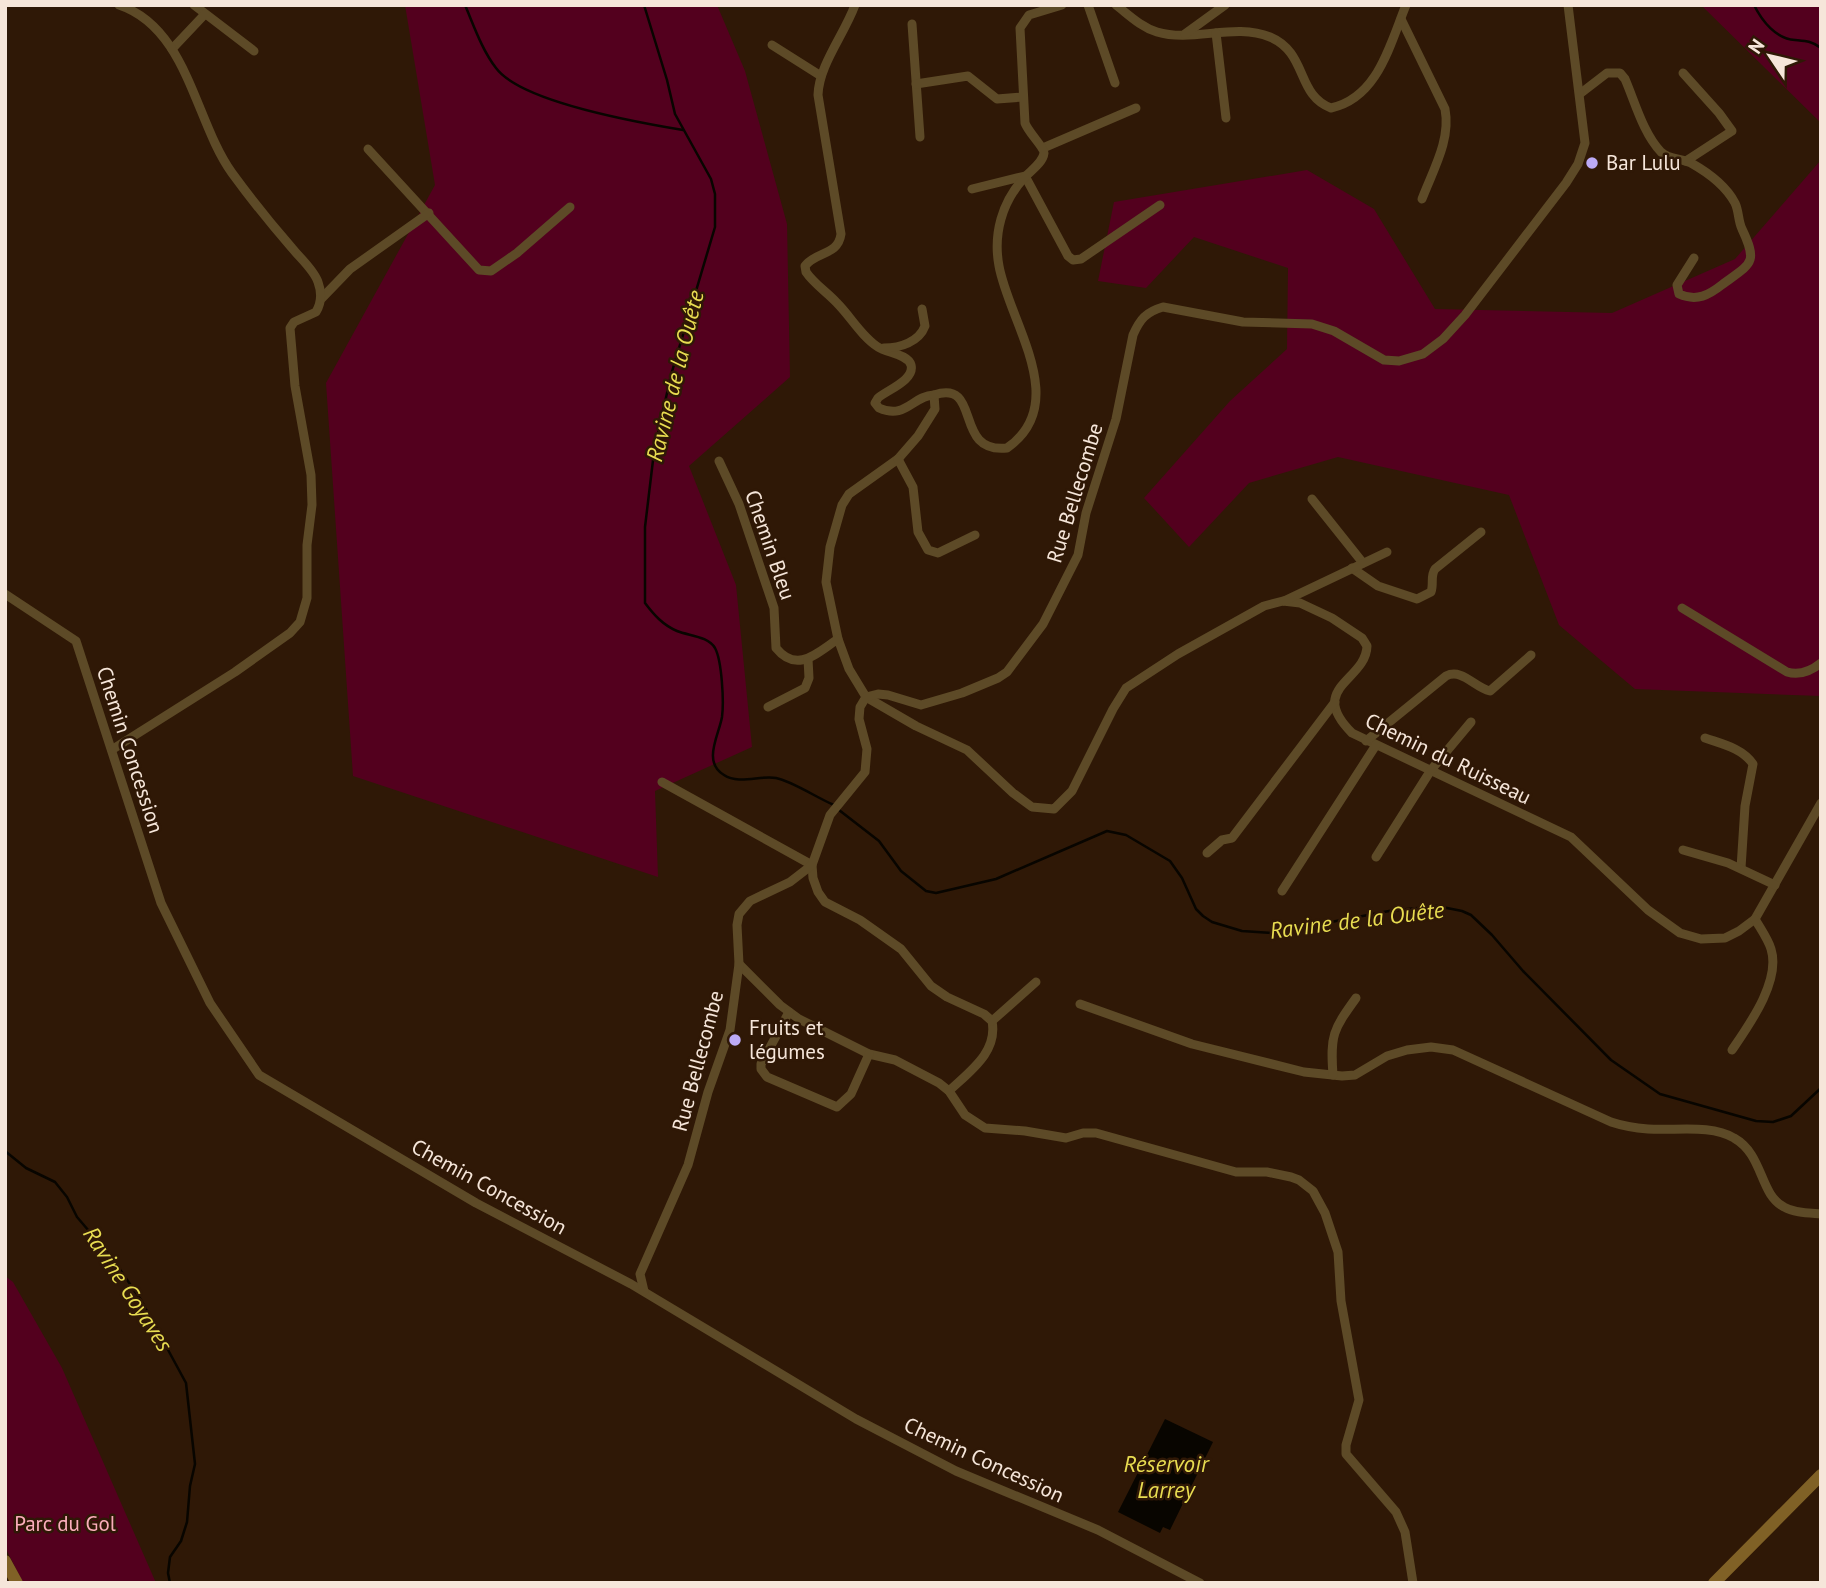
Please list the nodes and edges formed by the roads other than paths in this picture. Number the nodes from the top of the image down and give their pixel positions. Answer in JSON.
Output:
{"nodes":[{"id":1,"x":119,"y":5,"type":"edge"},
{"id":2,"x":194,"y":5,"type":"edge"},
{"id":3,"x":855,"y":5,"type":"edge"},
{"id":4,"x":1062,"y":5,"type":"edge"},
{"id":5,"x":1088,"y":5,"type":"edge"},
{"id":6,"x":1116,"y":5,"type":"edge"},
{"id":7,"x":1225,"y":5,"type":"edge"},
{"id":8,"x":1406,"y":5,"type":"edge"},
{"id":9,"x":1568,"y":5,"type":"edge"},
{"id":10,"x":205,"y":14,"type":"junction"},
{"id":11,"x":1401,"y":19,"type":"junction"},
{"id":12,"x":912,"y":24,"type":"dead end"},
{"id":13,"x":1216,"y":33,"type":"junction"},
{"id":14,"x":1183,"y":35,"type":"junction"},
{"id":15,"x":772,"y":45,"type":"dead end"},
{"id":16,"x":172,"y":49,"type":"junction"},
{"id":17,"x":254,"y":51,"type":"dead end"},
{"id":18,"x":1683,"y":73,"type":"dead end"},
{"id":19,"x":821,"y":76,"type":"junction"},
{"id":20,"x":1115,"y":83,"type":"dead end"},
{"id":21,"x":916,"y":84,"type":"junction"},
{"id":22,"x":1581,"y":93,"type":"junction"},
{"id":23,"x":1023,"y":97,"type":"junction"},
{"id":24,"x":1136,"y":108,"type":"dead end"},
{"id":25,"x":1226,"y":118,"type":"dead end"},
{"id":26,"x":920,"y":137,"type":"dead end"},
{"id":27,"x":1043,"y":148,"type":"junction"},
{"id":28,"x":368,"y":149,"type":"dead end"},
{"id":29,"x":1686,"y":161,"type":"junction"},
{"id":30,"x":1026,"y":176,"type":"junction"},
{"id":31,"x":971,"y":189,"type":"dead end"},
{"id":32,"x":1422,"y":199,"type":"dead end"},
{"id":33,"x":1160,"y":205,"type":"dead end"},
{"id":34,"x":570,"y":207,"type":"dead end"},
{"id":35,"x":429,"y":213,"type":"junction"},
{"id":36,"x":1694,"y":258,"type":"dead end"},
{"id":37,"x":322,"y":298,"type":"junction"},
{"id":38,"x":922,"y":309,"type":"dead end"},
{"id":39,"x":878,"y":347,"type":"junction"},
{"id":40,"x":933,"y":395,"type":"junction"},
{"id":41,"x":898,"y":459,"type":"junction"},
{"id":42,"x":719,"y":461,"type":"dead end"},
{"id":43,"x":1312,"y":499,"type":"dead end"},
{"id":44,"x":1481,"y":532,"type":"dead end"},
{"id":45,"x":975,"y":535,"type":"dead end"},
{"id":46,"x":1387,"y":552,"type":"dead end"},
{"id":47,"x":1363,"y":563,"type":"junction"},
{"id":48,"x":1352,"y":569,"type":"junction"},
{"id":49,"x":5,"y":594,"type":"edge"},
{"id":50,"x":1283,"y":601,"type":"junction"},
{"id":51,"x":1682,"y":608,"type":"dead end"},
{"id":52,"x":838,"y":639,"type":"junction"},
{"id":53,"x":1531,"y":655,"type":"dead end"},
{"id":54,"x":808,"y":659,"type":"junction"},
{"id":55,"x":1821,"y":663,"type":"edge"},
{"id":56,"x":866,"y":697,"type":"junction"},
{"id":57,"x":1335,"y":702,"type":"junction"},
{"id":58,"x":768,"y":707,"type":"dead end"},
{"id":59,"x":1471,"y":722,"type":"dead end"},
{"id":60,"x":1705,"y":738,"type":"dead end"},
{"id":61,"x":1366,"y":741,"type":"junction"},
{"id":62,"x":1376,"y":745,"type":"junction"},
{"id":63,"x":113,"y":749,"type":"junction"},
{"id":64,"x":1431,"y":770,"type":"junction"},
{"id":65,"x":663,"y":782,"type":"dead end"},
{"id":66,"x":1821,"y":803,"type":"edge"},
{"id":67,"x":1683,"y":850,"type":"dead end"},
{"id":68,"x":1207,"y":853,"type":"dead end"},
{"id":69,"x":1376,"y":857,"type":"dead end"},
{"id":70,"x":812,"y":865,"type":"junction"},
{"id":71,"x":1741,"y":868,"type":"junction"},
{"id":72,"x":1775,"y":886,"type":"junction"},
{"id":73,"x":1282,"y":891,"type":"dead end"},
{"id":74,"x":1755,"y":919,"type":"junction"},
{"id":75,"x":739,"y":964,"type":"junction"},
{"id":76,"x":1036,"y":982,"type":"dead end"},
{"id":77,"x":1356,"y":998,"type":"dead end"},
{"id":78,"x":1080,"y":1004,"type":"dead end"},
{"id":79,"x":789,"y":1012,"type":"junction"},
{"id":80,"x":992,"y":1020,"type":"junction"},
{"id":81,"x":1732,"y":1050,"type":"dead end"},
{"id":82,"x":869,"y":1054,"type":"junction"},
{"id":83,"x":1333,"y":1075,"type":"junction"},
{"id":84,"x":949,"y":1091,"type":"junction"},
{"id":85,"x":1821,"y":1214,"type":"edge"},
{"id":86,"x":644,"y":1291,"type":"junction"},
{"id":87,"x":1821,"y":1475,"type":"edge"},
{"id":88,"x":5,"y":1561,"type":"edge"},
{"id":89,"x":16,"y":1583,"type":"edge"},
{"id":90,"x":1200,"y":1583,"type":"edge"},
{"id":91,"x":1413,"y":1583,"type":"edge"},
{"id":92,"x":1714,"y":1583,"type":"edge"}],
"edges":[{"from":1,"to":16,"type":"street"},
{"from":2,"to":10,"type":"street"},
{"from":3,"to":19,"type":"street"},
{"from":4,"to":23,"type":"street"},
{"from":5,"to":20,"type":"street"},
{"from":6,"to":14,"type":"street"},
{"from":7,"to":14,"type":"street"},
{"from":8,"to":11,"type":"street"},
{"from":9,"to":22,"type":"street","name":"Rue Bellecombe"},
{"from":10,"to":16,"type":"street"},
{"from":10,"to":17,"type":"street"},
{"from":11,"to":13,"type":"street"},
{"from":11,"to":32,"type":"street"},
{"from":12,"to":21,"type":"street"},
{"from":13,"to":14,"type":"street"},
{"from":13,"to":25,"type":"street"},
{"from":15,"to":19,"type":"street"},
{"from":16,"to":37,"type":"street"},
{"from":18,"to":29,"type":"street"},
{"from":19,"to":39,"type":"street"},
{"from":21,"to":23,"type":"street"},
{"from":21,"to":26,"type":"street"},
{"from":22,"to":29,"type":"street"},
{"from":22,"to":56,"type":"street","name":"Rue Bellecombe"},
{"from":23,"to":27,"type":"street"},
{"from":24,"to":27,"type":"street"},
{"from":27,"to":30,"type":"street"},
{"from":28,"to":35,"type":"street"},
{"from":29,"to":36,"type":"street"},
{"from":30,"to":31,"type":"street"},
{"from":30,"to":33,"type":"street"},
{"from":30,"to":40,"type":"street"},
{"from":34,"to":35,"type":"street"},
{"from":35,"to":37,"type":"street"},
{"from":37,"to":63,"type":"street"},
{"from":38,"to":39,"type":"street"},
{"from":39,"to":40,"type":"street"},
{"from":40,"to":41,"type":"street"},
{"from":41,"to":45,"type":"street"},
{"from":41,"to":52,"type":"street"},
{"from":42,"to":54,"type":"street","name":"Chemin Bleu"},
{"from":43,"to":47,"type":"street"},
{"from":44,"to":48,"type":"street"},
{"from":46,"to":47,"type":"street"},
{"from":47,"to":48,"type":"street"},
{"from":48,"to":50,"type":"street"},
{"from":49,"to":63,"type":"street","name":"Chemin Concession"},
{"from":50,"to":56,"type":"street"},
{"from":50,"to":57,"type":"street"},
{"from":51,"to":55,"type":"street"},
{"from":52,"to":54,"type":"street"},
{"from":52,"to":56,"type":"street"},
{"from":53,"to":61,"type":"street"},
{"from":54,"to":58,"type":"street"},
{"from":56,"to":70,"type":"street"},
{"from":57,"to":61,"type":"street","name":"Chemin du Ruisseau"},
{"from":57,"to":68,"type":"street"},
{"from":59,"to":64,"type":"street"},
{"from":60,"to":71,"type":"street"},
{"from":61,"to":62,"type":"street","name":"Chemin du Ruisseau"},
{"from":62,"to":64,"type":"street","name":"Chemin du Ruisseau"},
{"from":62,"to":73,"type":"street"},
{"from":63,"to":86,"type":"street","name":"Chemin Concession"},
{"from":64,"to":69,"type":"street"},
{"from":64,"to":74,"type":"street","name":"Chemin du Ruisseau"},
{"from":65,"to":70,"type":"street"},
{"from":66,"to":72,"type":"street","name":"Chemin du Ruisseau"},
{"from":67,"to":71,"type":"street"},
{"from":70,"to":75,"type":"street","name":"Rue Bellecombe"},
{"from":70,"to":80,"type":"street"},
{"from":71,"to":72,"type":"street"},
{"from":72,"to":74,"type":"street","name":"Chemin du Ruisseau"},
{"from":74,"to":81,"type":"street"},
{"from":75,"to":79,"type":"street"},
{"from":75,"to":86,"type":"street","name":"Rue Bellecombe"},
{"from":76,"to":80,"type":"street"},
{"from":77,"to":83,"type":"street"},
{"from":78,"to":83,"type":"street"},
{"from":79,"to":82,"type":"street"},
{"from":79,"to":82,"type":"street"},
{"from":80,"to":84,"type":"street"},
{"from":82,"to":84,"type":"street"},
{"from":83,"to":85,"type":"street"},
{"from":84,"to":91,"type":"street"},
{"from":86,"to":90,"type":"street","name":"Chemin Concession"},
{"from":87,"to":92,"type":"street"},
{"from":88,"to":89,"type":"street"}]}
